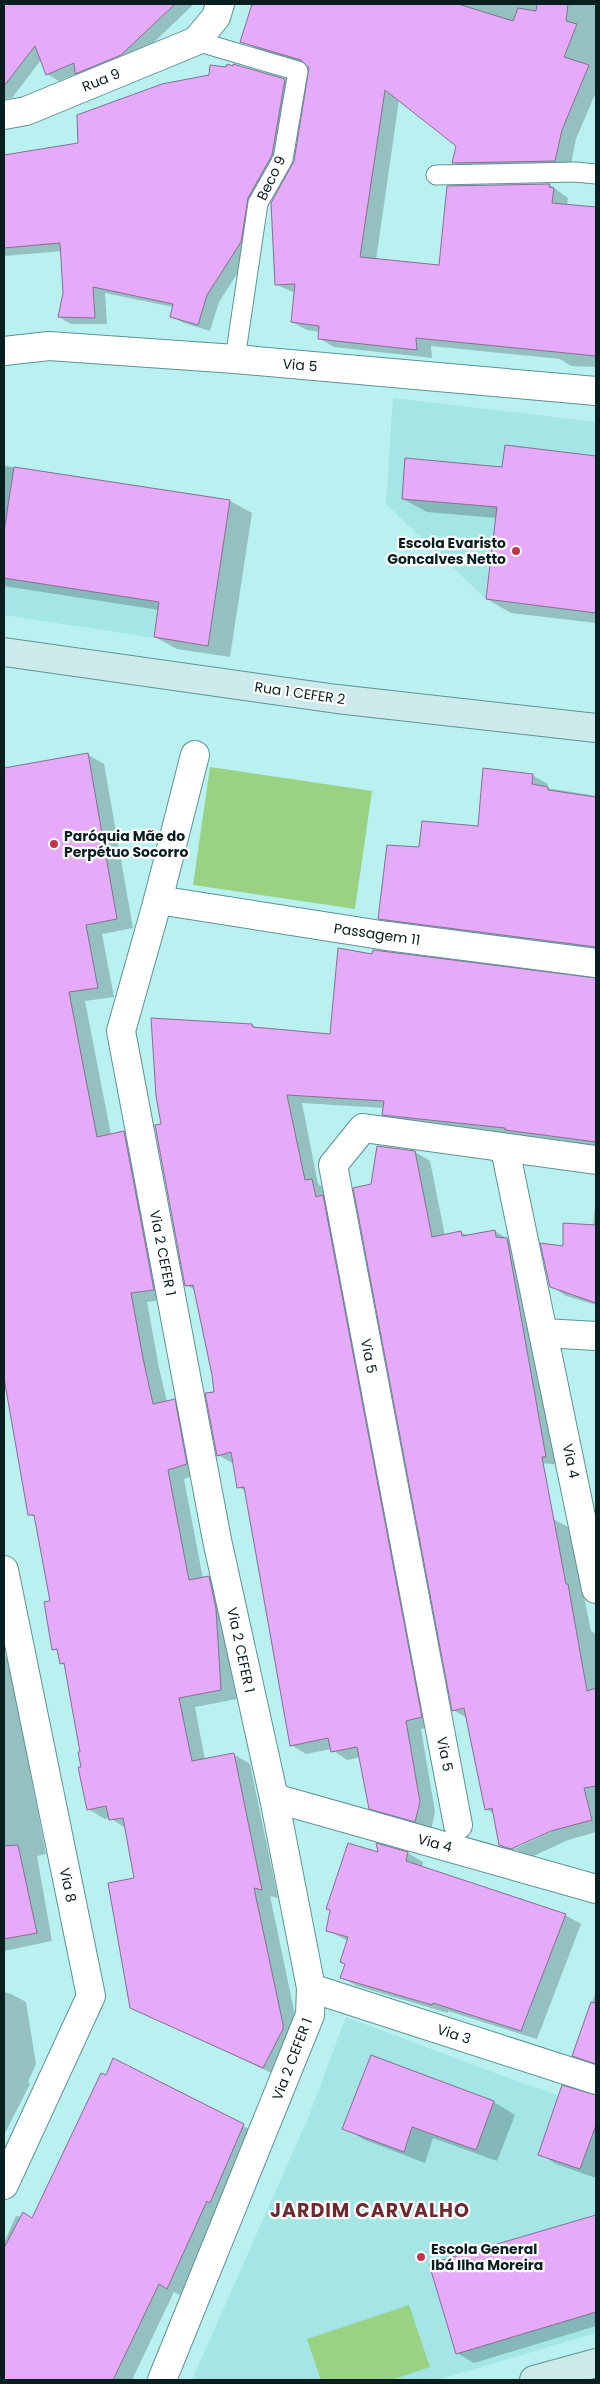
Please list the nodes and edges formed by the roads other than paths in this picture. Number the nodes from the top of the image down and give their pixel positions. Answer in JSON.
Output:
{"nodes":[{"id":1,"x":220,"y":4,"type":"edge"},
{"id":2,"x":196,"y":42,"type":"junction"},
{"id":3,"x":4,"y":115,"type":"edge"},
{"id":4,"x":436,"y":174,"type":"dead end"},
{"id":5,"x":596,"y":174,"type":"edge"},
{"id":6,"x":4,"y":351,"type":"edge"},
{"id":7,"x":235,"y":359,"type":"junction"},
{"id":8,"x":596,"y":391,"type":"edge"},
{"id":9,"x":4,"y":652,"type":"edge"},
{"id":10,"x":596,"y":728,"type":"edge"},
{"id":11,"x":195,"y":755,"type":"dead end"},
{"id":12,"x":158,"y":900,"type":"junction"},
{"id":13,"x":596,"y":963,"type":"edge"},
{"id":14,"x":504,"y":1149,"type":"junction"},
{"id":15,"x":596,"y":1160,"type":"edge"},
{"id":16,"x":544,"y":1333,"type":"junction"},
{"id":17,"x":596,"y":1336,"type":"edge"},
{"id":18,"x":588,"y":1503,"type":"edge"},
{"id":19,"x":4,"y":1570,"type":"edge"},
{"id":20,"x":596,"y":1589,"type":"edge"},
{"id":21,"x":274,"y":1798,"type":"junction"},
{"id":22,"x":458,"y":1825,"type":"dead end"},
{"id":23,"x":596,"y":1889,"type":"edge"},
{"id":24,"x":311,"y":1988,"type":"junction"},
{"id":25,"x":596,"y":2080,"type":"edge"},
{"id":26,"x":4,"y":2185,"type":"edge"},
{"id":27,"x":596,"y":2363,"type":"edge"},
{"id":28,"x":162,"y":2380,"type":"edge"},
{"id":29,"x":534,"y":2380,"type":"edge"}],
"edges":[{"from":1,"to":2,"type":"street"},
{"from":2,"to":3,"type":"street","name":"Rua 9"},
{"from":2,"to":7,"type":"lane","name":"Beco 9"},
{"from":4,"to":5,"type":"lane"},
{"from":6,"to":7,"type":"street","name":"Via 5"},
{"from":7,"to":8,"type":"street","name":"Via 5"},
{"from":9,"to":10,"type":"street","name":"Rua 1 CEFER 2"},
{"from":11,"to":12,"type":"street","name":"Via 2 CEFER 1"},
{"from":12,"to":13,"type":"street","name":"Passagem 11"},
{"from":12,"to":21,"type":"street","name":"Via 2 CEFER 1"},
{"from":14,"to":15,"type":"street","name":"Via 5"},
{"from":14,"to":16,"type":"street","name":"Via 4"},
{"from":14,"to":22,"type":"street","name":"Via 5"},
{"from":16,"to":17,"type":"street"},
{"from":16,"to":18,"type":"street","name":"Via 4"},
{"from":18,"to":20,"type":"street","name":"Via 4"},
{"from":19,"to":26,"type":"street","name":"Via 8"},
{"from":21,"to":23,"type":"street","name":"Via 4"},
{"from":21,"to":24,"type":"street","name":"Via 2 CEFER 1"},
{"from":24,"to":25,"type":"street","name":"Via 3"},
{"from":24,"to":28,"type":"street","name":"Via 2 CEFER 1"},
{"from":27,"to":29,"type":"street"}]}
